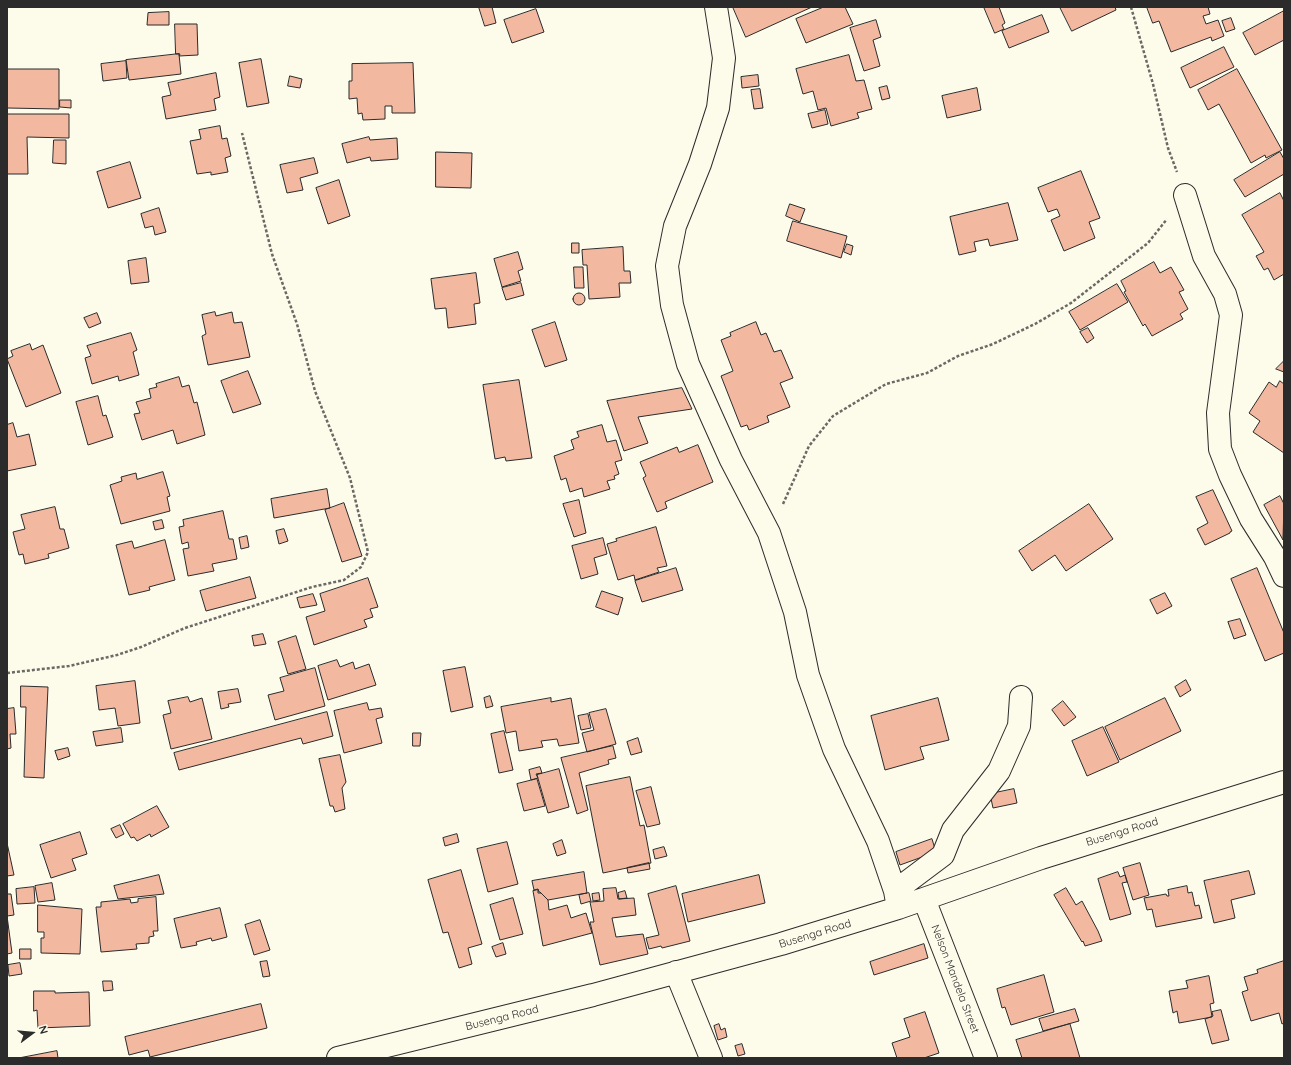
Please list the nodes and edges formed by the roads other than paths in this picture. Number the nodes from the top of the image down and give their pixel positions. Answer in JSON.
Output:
{"nodes":[{"id":1,"x":716,"y":7,"type":"edge"},
{"id":2,"x":1185,"y":195,"type":"road end"},
{"id":3,"x":1284,"y":576,"type":"edge"},
{"id":4,"x":1021,"y":697,"type":"dead end"},
{"id":5,"x":1284,"y":782,"type":"edge"},
{"id":6,"x":924,"y":899,"type":"junction"},
{"id":7,"x":897,"y":900,"type":"junction"},
{"id":8,"x":676,"y":972,"type":"junction"},
{"id":9,"x":338,"y":1058,"type":"edge"},
{"id":10,"x":711,"y":1058,"type":"edge"},
{"id":11,"x":986,"y":1058,"type":"edge"}],
"edges":[{"from":1,"to":7,"type":"street"},
{"from":2,"to":3,"type":"street"},
{"from":4,"to":7,"type":"street"},
{"from":5,"to":6,"type":"street","name":"Busenga Road"},
{"from":6,"to":7,"type":"street","name":"Busenga Road"},
{"from":6,"to":11,"type":"street","name":"Nelson Mandela Street"},
{"from":7,"to":8,"type":"street","name":"Busenga Road"},
{"from":8,"to":9,"type":"street","name":"Busenga Road"},
{"from":8,"to":10,"type":"street"}]}
